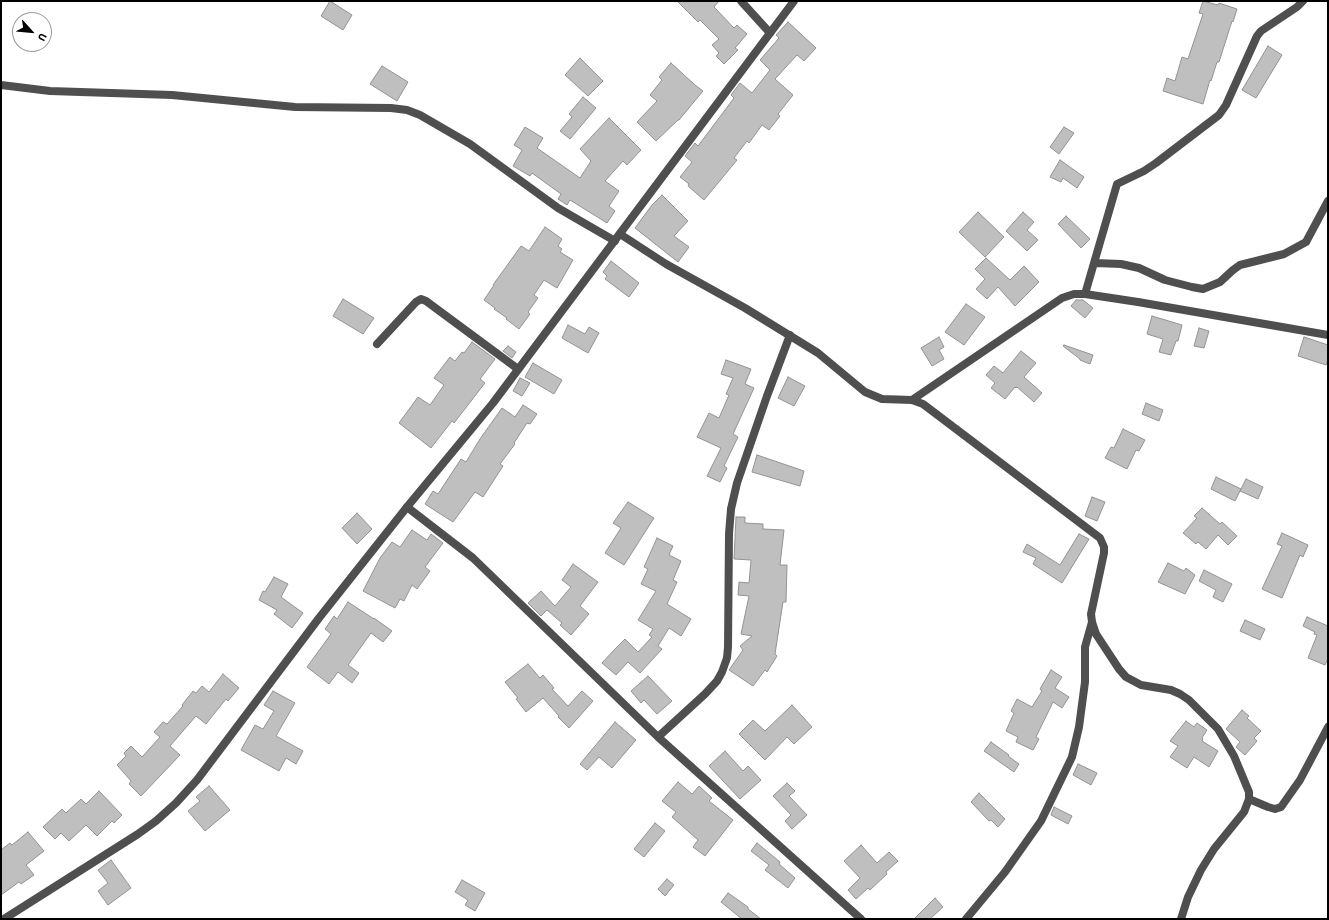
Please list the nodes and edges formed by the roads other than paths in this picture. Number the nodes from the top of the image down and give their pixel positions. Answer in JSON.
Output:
{"nodes":[{"id":1,"x":741,"y":1,"type":"edge"},
{"id":2,"x":794,"y":1,"type":"edge"},
{"id":3,"x":1303,"y":1,"type":"edge"},
{"id":4,"x":770,"y":32,"type":"junction"},
{"id":5,"x":1,"y":85,"type":"edge"},
{"id":6,"x":1328,"y":201,"type":"edge"},
{"id":7,"x":617,"y":238,"type":"junction"},
{"id":8,"x":1095,"y":263,"type":"junction"},
{"id":9,"x":1086,"y":294,"type":"junction"},
{"id":10,"x":790,"y":335,"type":"junction"},
{"id":11,"x":1328,"y":335,"type":"edge"},
{"id":12,"x":377,"y":344,"type":"dead end"},
{"id":13,"x":518,"y":369,"type":"junction"},
{"id":14,"x":912,"y":400,"type":"junction"},
{"id":15,"x":407,"y":507,"type":"junction"},
{"id":16,"x":1092,"y":622,"type":"junction"},
{"id":17,"x":1328,"y":727,"type":"edge"},
{"id":18,"x":658,"y":737,"type":"junction"},
{"id":19,"x":1249,"y":799,"type":"junction"},
{"id":20,"x":4,"y":919,"type":"edge"},
{"id":21,"x":861,"y":919,"type":"edge"},
{"id":22,"x":966,"y":919,"type":"edge"},
{"id":23,"x":1181,"y":919,"type":"edge"}],
"edges":[{"from":1,"to":4,"type":"street"},
{"from":2,"to":4,"type":"street"},
{"from":3,"to":8,"type":"street"},
{"from":4,"to":7,"type":"street"},
{"from":5,"to":7,"type":"street"},
{"from":6,"to":8,"type":"street"},
{"from":7,"to":10,"type":"street"},
{"from":7,"to":13,"type":"street"},
{"from":8,"to":9,"type":"street"},
{"from":9,"to":11,"type":"street"},
{"from":9,"to":14,"type":"street"},
{"from":10,"to":14,"type":"street"},
{"from":10,"to":18,"type":"street"},
{"from":12,"to":13,"type":"street"},
{"from":13,"to":15,"type":"street"},
{"from":14,"to":16,"type":"street"},
{"from":15,"to":18,"type":"street"},
{"from":15,"to":20,"type":"street"},
{"from":16,"to":19,"type":"street"},
{"from":16,"to":22,"type":"street"},
{"from":17,"to":19,"type":"street"},
{"from":18,"to":21,"type":"street"},
{"from":19,"to":23,"type":"street"}]}
